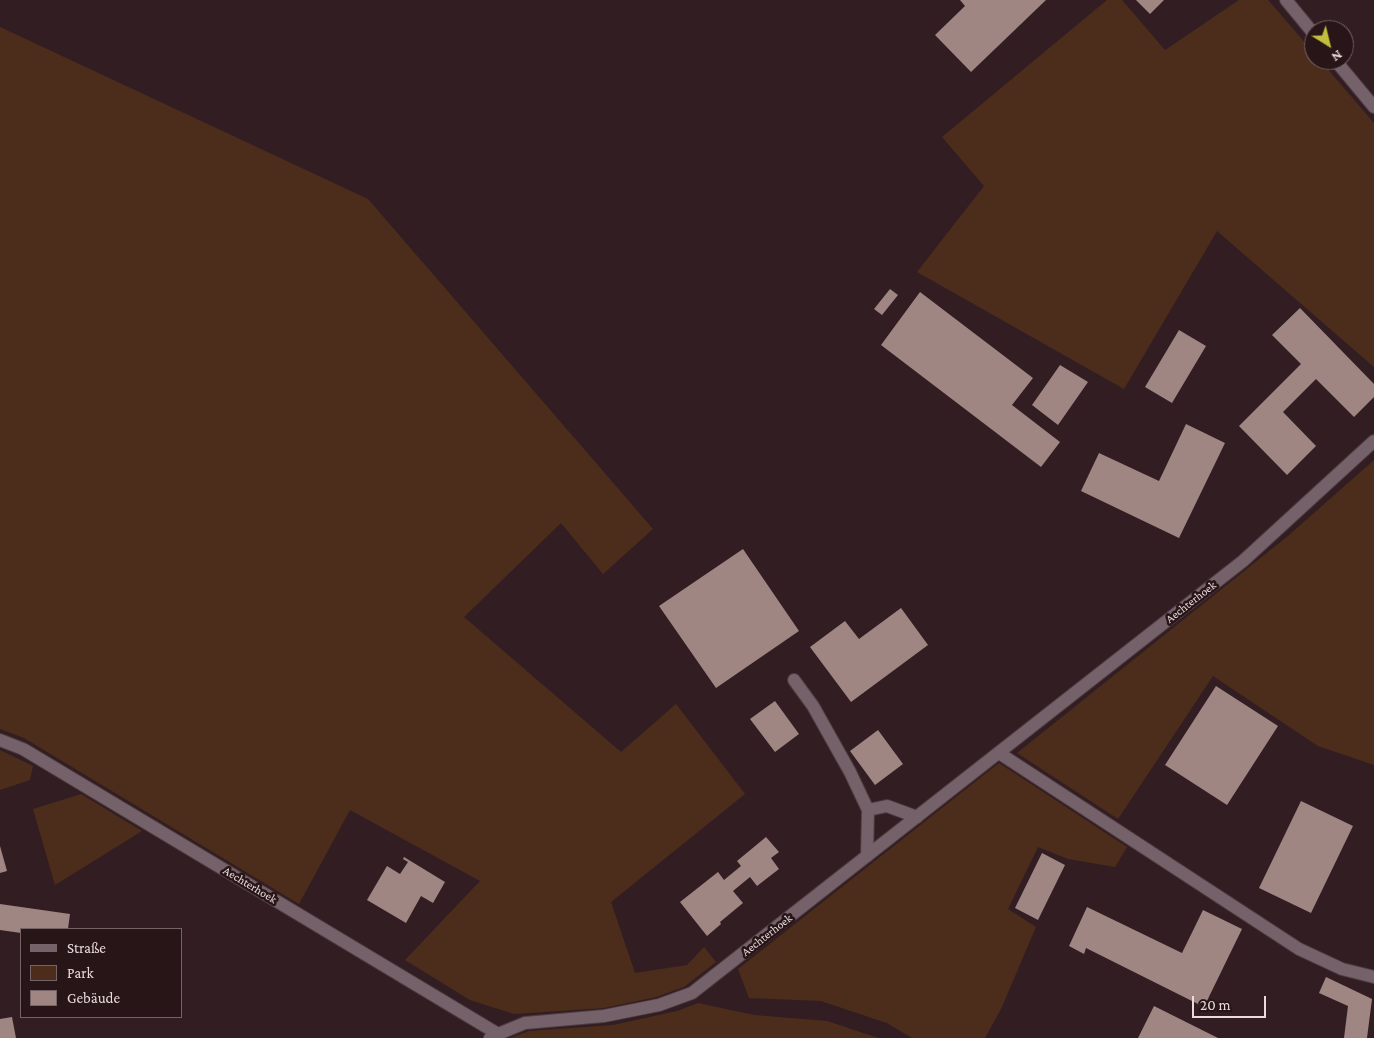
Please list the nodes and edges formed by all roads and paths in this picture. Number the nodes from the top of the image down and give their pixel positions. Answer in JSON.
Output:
{"nodes":[{"id":1,"x":1286,"y":0,"type":"edge"},
{"id":2,"x":1304,"y":22,"type":"edge"},
{"id":3,"x":1343,"y":70,"type":"edge"},
{"id":4,"x":1374,"y":107,"type":"edge"},
{"id":5,"x":1374,"y":441,"type":"edge"},
{"id":6,"x":794,"y":680,"type":"dead end"},
{"id":7,"x":0,"y":740,"type":"edge"},
{"id":8,"x":998,"y":753,"type":"junction"},
{"id":9,"x":868,"y":810,"type":"junction"},
{"id":10,"x":917,"y":817,"type":"junction"},
{"id":11,"x":868,"y":856,"type":"junction"},
{"id":12,"x":1374,"y":977,"type":"edge"},
{"id":13,"x":494,"y":1036,"type":"edge"}],
"edges":[{"from":1,"to":2,"type":"street"},
{"from":3,"to":4,"type":"street"},
{"from":5,"to":8,"type":"street","name":"Aechterhoek"},
{"from":6,"to":9,"type":"street"},
{"from":7,"to":13,"type":"street","name":"Aechterhoek"},
{"from":8,"to":10,"type":"street","name":"Aechterhoek"},
{"from":8,"to":12,"type":"street"},
{"from":9,"to":10,"type":"street"},
{"from":9,"to":11,"type":"street"},
{"from":10,"to":11,"type":"street","name":"Aechterhoek"},
{"from":11,"to":13,"type":"street","name":"Aechterhoek"}]}
